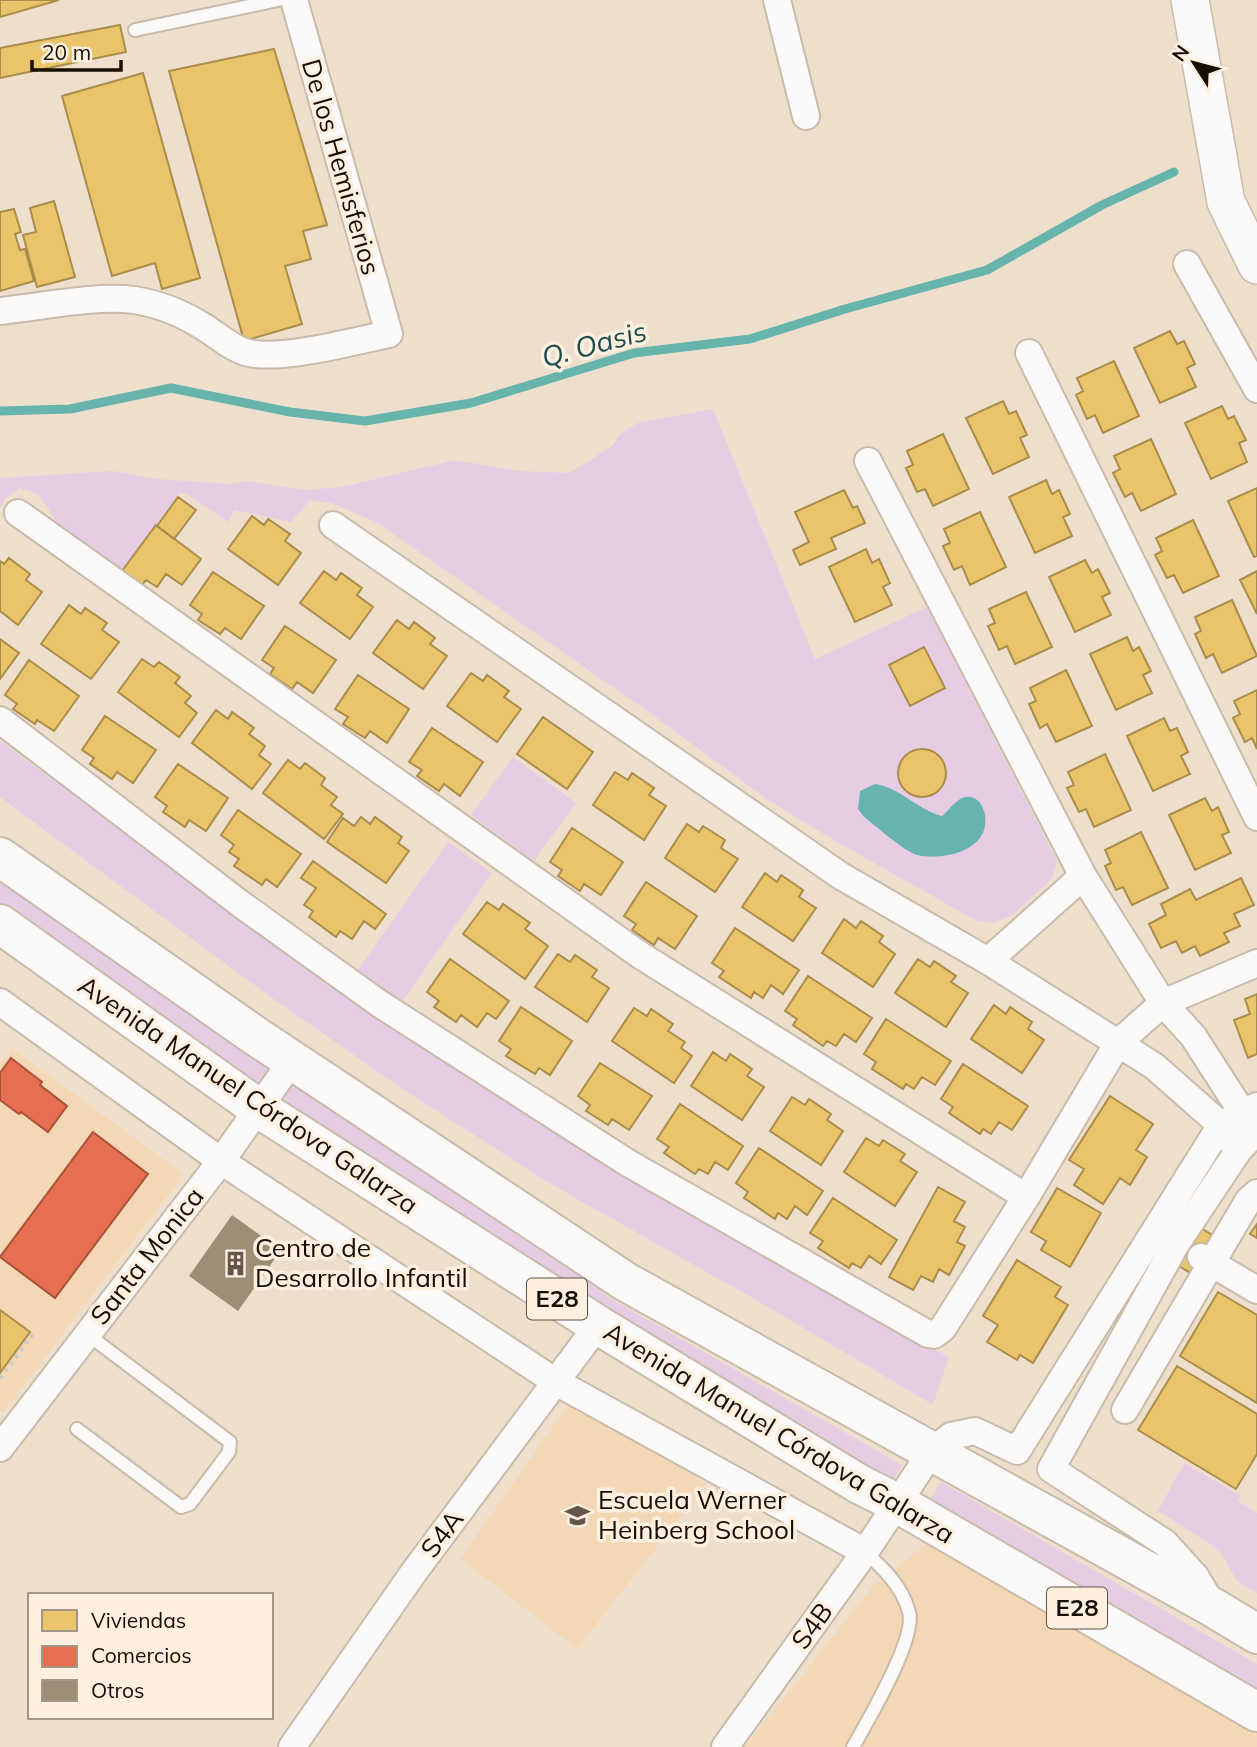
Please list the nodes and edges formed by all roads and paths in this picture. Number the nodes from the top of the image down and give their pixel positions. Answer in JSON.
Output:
{"nodes":[{"id":1,"x":278,"y":0,"type":"edge"},
{"id":2,"x":294,"y":0,"type":"edge"},
{"id":3,"x":777,"y":0,"type":"edge"},
{"id":4,"x":1190,"y":0,"type":"edge"},
{"id":5,"x":135,"y":30,"type":"dead end"},
{"id":6,"x":806,"y":116,"type":"dead end"},
{"id":7,"x":1187,"y":264,"type":"dead end"},
{"id":8,"x":1257,"y":265,"type":"edge"},
{"id":9,"x":0,"y":311,"type":"edge"},
{"id":10,"x":1029,"y":353,"type":"dead end"},
{"id":11,"x":1257,"y":389,"type":"edge"},
{"id":12,"x":867,"y":461,"type":"dead end"},
{"id":13,"x":18,"y":513,"type":"dead end"},
{"id":14,"x":333,"y":525,"type":"dead end"},
{"id":15,"x":0,"y":720,"type":"edge"},
{"id":16,"x":1257,"y":817,"type":"edge"},
{"id":17,"x":0,"y":857,"type":"edge"},
{"id":18,"x":1083,"y":876,"type":"junction"},
{"id":19,"x":0,"y":924,"type":"edge"},
{"id":20,"x":988,"y":961,"type":"junction"},
{"id":21,"x":1257,"y":963,"type":"edge"},
{"id":22,"x":0,"y":1002,"type":"edge"},
{"id":23,"x":1163,"y":1003,"type":"junction"},
{"id":24,"x":1118,"y":1043,"type":"junction"},
{"id":25,"x":292,"y":1061,"type":"junction"},
{"id":26,"x":258,"y":1108,"type":"junction"},
{"id":27,"x":1247,"y":1121,"type":"edge"},
{"id":28,"x":220,"y":1161,"type":"junction"},
{"id":29,"x":1257,"y":1193,"type":"edge"},
{"id":30,"x":1026,"y":1197,"type":"junction"},
{"id":31,"x":1195,"y":1254,"type":"junction"},
{"id":32,"x":1257,"y":1290,"type":"edge"},
{"id":33,"x":598,"y":1325,"type":"junction"},
{"id":34,"x":35,"y":1331,"type":"dead end"},
{"id":35,"x":87,"y":1334,"type":"junction"},
{"id":36,"x":0,"y":1378,"type":"edge"},
{"id":37,"x":556,"y":1382,"type":"junction"},
{"id":38,"x":1125,"y":1410,"type":"dead end"},
{"id":39,"x":77,"y":1429,"type":"dead end"},
{"id":40,"x":0,"y":1448,"type":"edge"},
{"id":41,"x":932,"y":1451,"type":"junction"},
{"id":42,"x":1017,"y":1451,"type":"junction"},
{"id":43,"x":1051,"y":1469,"type":"junction"},
{"id":44,"x":897,"y":1503,"type":"junction"},
{"id":45,"x":865,"y":1552,"type":"junction"},
{"id":46,"x":1214,"y":1608,"type":"junction"},
{"id":47,"x":1257,"y":1634,"type":"edge"},
{"id":48,"x":1257,"y":1713,"type":"edge"},
{"id":49,"x":292,"y":1747,"type":"edge"},
{"id":50,"x":725,"y":1747,"type":"edge"},
{"id":51,"x":853,"y":1747,"type":"edge"}],
"edges":[{"from":1,"to":5,"type":"lane"},
{"from":2,"to":9,"type":"street","name":"De los Hemisferios"},
{"from":3,"to":6,"type":"street"},
{"from":4,"to":8,"type":"main road"},
{"from":7,"to":11,"type":"street"},
{"from":10,"to":16,"type":"street"},
{"from":12,"to":18,"type":"street"},
{"from":13,"to":30,"type":"street"},
{"from":14,"to":20,"type":"street"},
{"from":15,"to":30,"type":"street"},
{"from":17,"to":25,"type":"main road","name":"Avenida Manuel Córdova Galarza","number":"E28"},
{"from":18,"to":20,"type":"street"},
{"from":18,"to":23,"type":"street"},
{"from":19,"to":26,"type":"main road","name":"Avenida Manuel Córdova Galarza","number":"E28"},
{"from":20,"to":24,"type":"street"},
{"from":21,"to":23,"type":"street"},
{"from":22,"to":28,"type":"street"},
{"from":23,"to":24,"type":"street"},
{"from":23,"to":27,"type":"street"},
{"from":24,"to":27,"type":"street"},
{"from":24,"to":30,"type":"street"},
{"from":25,"to":26,"type":"street","name":"Santa Monica"},
{"from":25,"to":41,"type":"main road","name":"Avenida Manuel Córdova Galarza","number":"E28"},
{"from":26,"to":28,"type":"street","name":"Santa Monica"},
{"from":26,"to":33,"type":"main road","name":"Avenida Manuel Córdova Galarza","number":"E28"},
{"from":27,"to":31,"type":"street"},
{"from":27,"to":42,"type":"street"},
{"from":28,"to":35,"type":"street","name":"Santa Monica"},
{"from":28,"to":37,"type":"street"},
{"from":29,"to":31,"type":"street"},
{"from":31,"to":32,"type":"street"},
{"from":31,"to":38,"type":"street"},
{"from":31,"to":43,"type":"street"},
{"from":33,"to":37,"type":"street","name":"S4A"},
{"from":33,"to":44,"type":"main road","name":"Avenida Manuel Córdova Galarza","number":"E28"},
{"from":34,"to":36,"type":"path"},
{"from":35,"to":39,"type":"lane"},
{"from":35,"to":40,"type":"street","name":"Santa Monica"},
{"from":37,"to":45,"type":"street"},
{"from":37,"to":49,"type":"street","name":"S4A"},
{"from":41,"to":42,"type":"street"},
{"from":41,"to":44,"type":"street","name":"S4B"},
{"from":41,"to":46,"type":"main road","name":"Avenida Manuel Córdova Galarza","number":"E28"},
{"from":42,"to":43,"type":"street"},
{"from":43,"to":46,"type":"street"},
{"from":44,"to":45,"type":"street","name":"S4B"},
{"from":44,"to":48,"type":"main road","name":"Avenida Manuel Córdova Galarza","number":"E28"},
{"from":45,"to":50,"type":"street","name":"S4B"},
{"from":45,"to":51,"type":"lane"},
{"from":46,"to":47,"type":"main road","name":"Avenida Manuel Córdova Galarza","number":"E28"}]}
